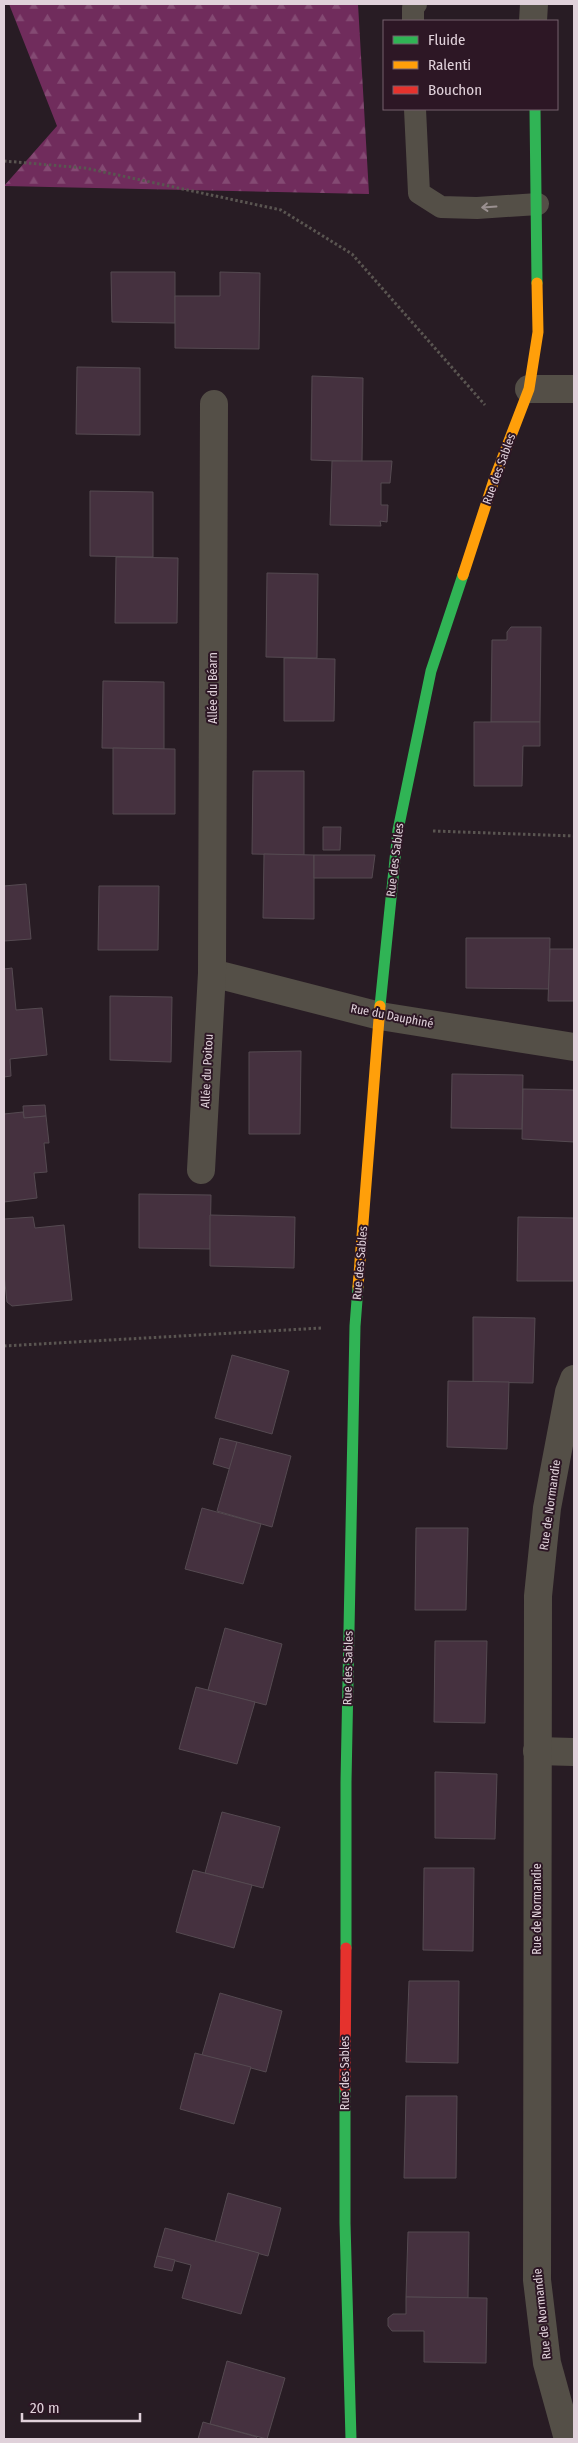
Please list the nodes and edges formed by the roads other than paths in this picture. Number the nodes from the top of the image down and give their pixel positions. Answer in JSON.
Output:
{"nodes":[{"id":1,"x":416,"y":4,"type":"edge"},
{"id":2,"x":534,"y":4,"type":"edge"},
{"id":3,"x":412,"y":20,"type":"edge"},
{"id":4,"x":533,"y":20,"type":"edge"},
{"id":5,"x":415,"y":110,"type":"edge"},
{"id":6,"x":535,"y":110,"type":"edge"},
{"id":7,"x":538,"y":204,"type":"junction"},
{"id":8,"x":529,"y":389,"type":"junction"},
{"id":9,"x":574,"y":389,"type":"edge"},
{"id":10,"x":214,"y":404,"type":"dead end"},
{"id":11,"x":212,"y":973,"type":"junction"},
{"id":12,"x":380,"y":1016,"type":"junction"},
{"id":13,"x":574,"y":1047,"type":"edge"},
{"id":14,"x":201,"y":1170,"type":"dead end"},
{"id":15,"x":574,"y":1379,"type":"edge"},
{"id":16,"x":537,"y":1751,"type":"junction"},
{"id":17,"x":574,"y":1752,"type":"edge"},
{"id":18,"x":351,"y":2439,"type":"edge"},
{"id":19,"x":568,"y":2439,"type":"edge"}],
"edges":[{"from":1,"to":3,"type":"lane"},
{"from":2,"to":4,"type":"street"},
{"from":7,"to":5,"type":"lane","one_way":true},
{"from":6,"to":7,"type":"street","name":"Rue des Sables"},
{"from":7,"to":8,"type":"street","name":"Rue des Sables"},
{"from":8,"to":9,"type":"street"},
{"from":8,"to":12,"type":"street","name":"Rue des Sables"},
{"from":10,"to":11,"type":"street","name":"Allée du Béarn"},
{"from":11,"to":12,"type":"street","name":"Rue du Dauphiné"},
{"from":11,"to":14,"type":"street","name":"Allée du Poitou"},
{"from":12,"to":13,"type":"street","name":"Rue du Dauphiné"},
{"from":12,"to":18,"type":"street","name":"Rue des Sables"},
{"from":15,"to":16,"type":"street","name":"Rue de Normandie"},
{"from":16,"to":17,"type":"street"},
{"from":16,"to":19,"type":"street","name":"Rue de Normandie"}]}
